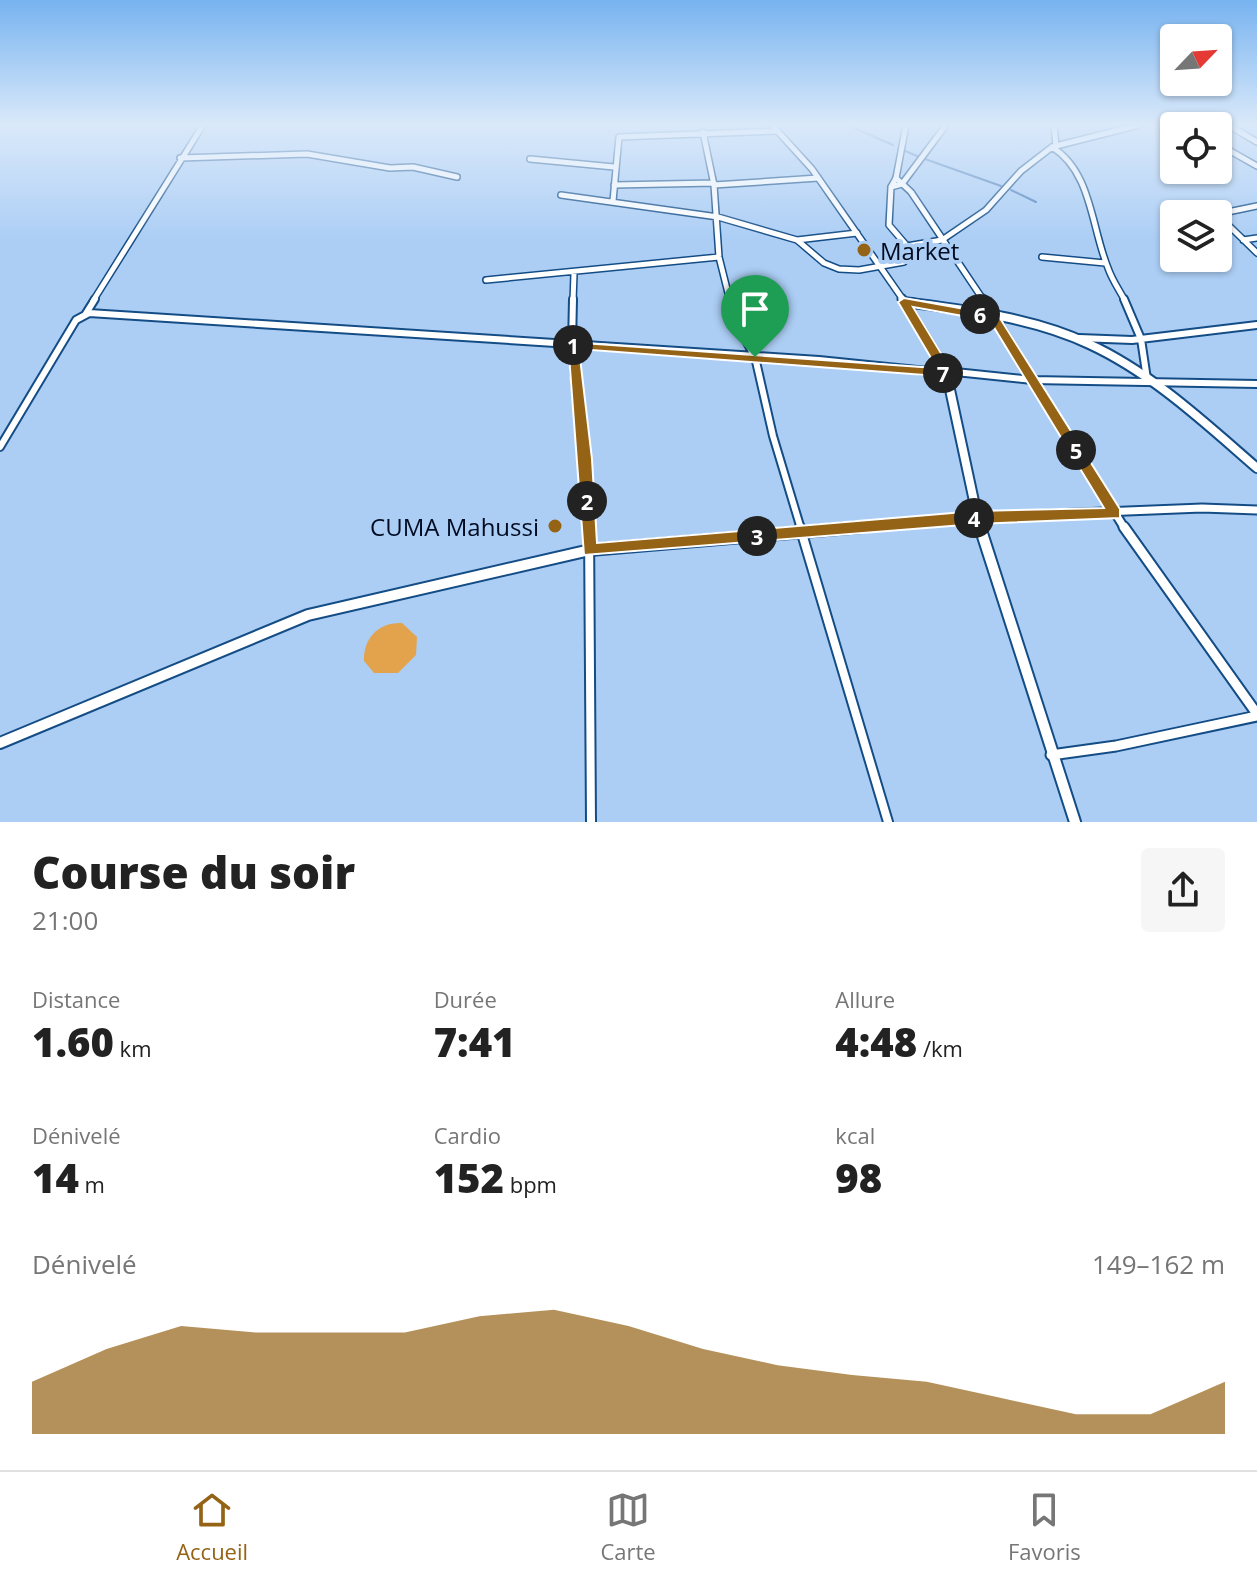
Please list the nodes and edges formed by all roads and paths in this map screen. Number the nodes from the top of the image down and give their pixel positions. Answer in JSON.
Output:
{"nodes":[{"id":1,"x":177,"y":163,"type":"edge"},
{"id":2,"x":362,"y":163,"type":"edge"},
{"id":3,"x":576,"y":163,"type":"edge"},
{"id":4,"x":615,"y":163,"type":"edge"},
{"id":5,"x":710,"y":163,"type":"edge"},
{"id":6,"x":805,"y":163,"type":"edge"},
{"id":7,"x":899,"y":163,"type":"edge"},
{"id":8,"x":917,"y":163,"type":"edge"},
{"id":9,"x":1032,"y":163,"type":"edge"},
{"id":10,"x":1072,"y":163,"type":"edge"},
{"id":11,"x":614,"y":167,"type":"junction"},
{"id":12,"x":457,"y":177,"type":"dead end"},
{"id":13,"x":818,"y":178,"type":"junction"},
{"id":14,"x":896,"y":178,"type":"junction"},
{"id":15,"x":714,"y":184,"type":"junction"},
{"id":16,"x":902,"y":184,"type":"junction"},
{"id":17,"x":614,"y":185,"type":"junction"},
{"id":18,"x":891,"y":187,"type":"junction"},
{"id":19,"x":561,"y":195,"type":"dead end"},
{"id":20,"x":613,"y":201,"type":"junction"},
{"id":21,"x":1257,"y":206,"type":"edge"},
{"id":22,"x":1232,"y":211,"type":"edge"},
{"id":23,"x":718,"y":217,"type":"junction"},
{"id":24,"x":1232,"y":229,"type":"edge"},
{"id":25,"x":857,"y":233,"type":"junction"},
{"id":26,"x":1257,"y":238,"type":"edge"},
{"id":27,"x":797,"y":240,"type":"junction"},
{"id":28,"x":942,"y":240,"type":"junction"},
{"id":29,"x":1243,"y":240,"type":"junction"},
{"id":30,"x":907,"y":246,"type":"junction"},
{"id":31,"x":1257,"y":253,"type":"edge"},
{"id":32,"x":719,"y":257,"type":"junction"},
{"id":33,"x":1042,"y":257,"type":"dead end"},
{"id":34,"x":1105,"y":263,"type":"junction"},
{"id":35,"x":881,"y":267,"type":"junction"},
{"id":36,"x":574,"y":274,"type":"junction"},
{"id":37,"x":486,"y":280,"type":"dead end"},
{"id":38,"x":904,"y":302,"type":"junction"},
{"id":39,"x":85,"y":315,"type":"junction"},
{"id":40,"x":994,"y":317,"type":"junction"},
{"id":41,"x":1257,"y":325,"type":"edge"},
{"id":42,"x":1075,"y":338,"type":"junction"},
{"id":43,"x":1141,"y":339,"type":"junction"},
{"id":44,"x":572,"y":345,"type":"junction"},
{"id":45,"x":755,"y":357,"type":"junction"},
{"id":46,"x":946,"y":372,"type":"junction"},
{"id":47,"x":1032,"y":380,"type":"junction"},
{"id":48,"x":1147,"y":382,"type":"junction"},
{"id":49,"x":1257,"y":384,"type":"edge"},
{"id":50,"x":0,"y":447,"type":"edge"},
{"id":51,"x":1257,"y":468,"type":"edge"},
{"id":52,"x":1257,"y":510,"type":"edge"},
{"id":53,"x":1115,"y":514,"type":"junction"},
{"id":54,"x":976,"y":517,"type":"junction"},
{"id":55,"x":802,"y":532,"type":"junction"},
{"id":56,"x":590,"y":550,"type":"junction"},
{"id":57,"x":1257,"y":715,"type":"edge"},
{"id":58,"x":0,"y":743,"type":"edge"},
{"id":59,"x":1051,"y":755,"type":"junction"},
{"id":60,"x":595,"y":821,"type":"edge"},
{"id":61,"x":888,"y":822,"type":"edge"},
{"id":62,"x":1075,"y":822,"type":"edge"}],
"edges":[{"from":1,"to":39,"type":"street"},
{"from":2,"to":12,"type":"street"},
{"from":3,"to":11,"type":"street"},
{"from":4,"to":11,"type":"street"},
{"from":5,"to":15,"type":"street"},
{"from":6,"to":13,"type":"street"},
{"from":7,"to":14,"type":"street"},
{"from":8,"to":16,"type":"street"},
{"from":9,"to":28,"type":"street"},
{"from":10,"to":34,"type":"street"},
{"from":11,"to":17,"type":"street"},
{"from":13,"to":15,"type":"street"},
{"from":13,"to":25,"type":"street"},
{"from":14,"to":16,"type":"street"},
{"from":14,"to":18,"type":"street"},
{"from":15,"to":17,"type":"street"},
{"from":15,"to":23,"type":"street"},
{"from":16,"to":18,"type":"street"},
{"from":16,"to":28,"type":"street"},
{"from":17,"to":20,"type":"street"},
{"from":18,"to":30,"type":"street"},
{"from":19,"to":20,"type":"street"},
{"from":20,"to":23,"type":"street"},
{"from":21,"to":22,"type":"street"},
{"from":23,"to":27,"type":"street"},
{"from":23,"to":32,"type":"street"},
{"from":24,"to":29,"type":"street"},
{"from":25,"to":27,"type":"street"},
{"from":25,"to":35,"type":"street"},
{"from":26,"to":29,"type":"street"},
{"from":27,"to":35,"type":"street"},
{"from":28,"to":30,"type":"street"},
{"from":28,"to":40,"type":"street"},
{"from":29,"to":31,"type":"street"},
{"from":30,"to":35,"type":"street"},
{"from":32,"to":36,"type":"street"},
{"from":32,"to":45,"type":"street"},
{"from":33,"to":34,"type":"street"},
{"from":34,"to":43,"type":"street"},
{"from":35,"to":38,"type":"street"},
{"from":36,"to":37,"type":"street"},
{"from":36,"to":44,"type":"street"},
{"from":38,"to":40,"type":"main road"},
{"from":38,"to":46,"type":"main road"},
{"from":39,"to":44,"type":"street"},
{"from":39,"to":50,"type":"street"},
{"from":40,"to":42,"type":"main road"},
{"from":40,"to":47,"type":"street"},
{"from":41,"to":43,"type":"street"},
{"from":42,"to":43,"type":"street"},
{"from":42,"to":48,"type":"main road"},
{"from":43,"to":48,"type":"street"},
{"from":44,"to":45,"type":"street"},
{"from":44,"to":56,"type":"street"},
{"from":45,"to":46,"type":"street"},
{"from":45,"to":55,"type":"street"},
{"from":46,"to":47,"type":"street"},
{"from":46,"to":54,"type":"main road"},
{"from":47,"to":48,"type":"street"},
{"from":47,"to":53,"type":"street"},
{"from":48,"to":49,"type":"street"},
{"from":48,"to":51,"type":"main road"},
{"from":52,"to":53,"type":"street"},
{"from":53,"to":54,"type":"street"},
{"from":53,"to":57,"type":"street"},
{"from":54,"to":55,"type":"main road"},
{"from":54,"to":59,"type":"main road"},
{"from":55,"to":56,"type":"main road"},
{"from":55,"to":61,"type":"street"},
{"from":56,"to":58,"type":"main road"},
{"from":56,"to":60,"type":"street"},
{"from":57,"to":59,"type":"street"},
{"from":59,"to":62,"type":"main road"}]}
